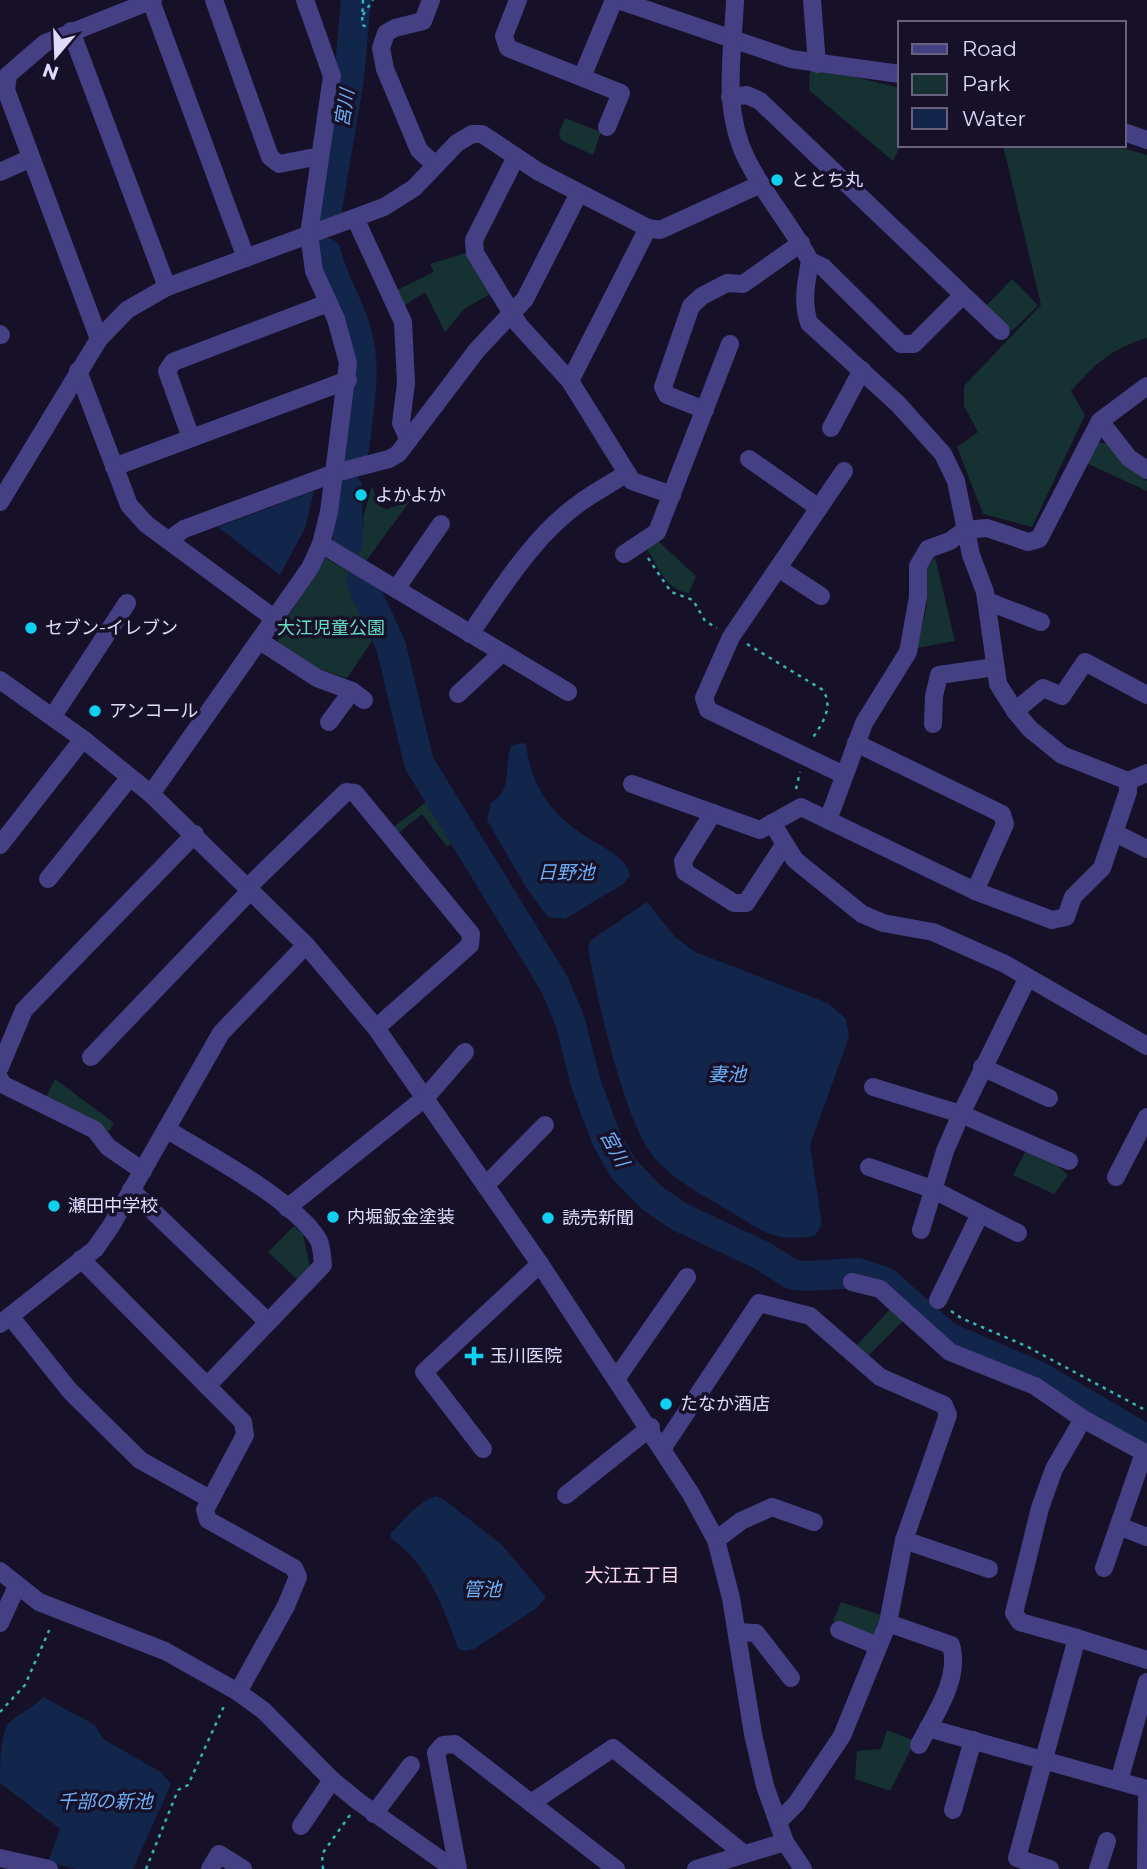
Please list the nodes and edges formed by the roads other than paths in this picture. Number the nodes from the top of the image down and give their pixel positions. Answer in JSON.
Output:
{"nodes":[{"id":1,"x":152,"y":0,"type":"edge"},
{"id":2,"x":214,"y":0,"type":"edge"},
{"id":3,"x":305,"y":0,"type":"edge"},
{"id":4,"x":431,"y":0,"type":"edge"},
{"id":5,"x":518,"y":0,"type":"edge"},
{"id":6,"x":616,"y":0,"type":"edge"},
{"id":7,"x":735,"y":0,"type":"edge"},
{"id":8,"x":812,"y":0,"type":"edge"},
{"id":9,"x":665,"y":8,"type":"edge"},
{"id":10,"x":71,"y":30,"type":"junction"},
{"id":11,"x":731,"y":41,"type":"junction"},
{"id":12,"x":817,"y":64,"type":"junction"},
{"id":13,"x":898,"y":74,"type":"edge"},
{"id":14,"x":582,"y":77,"type":"junction"},
{"id":15,"x":730,"y":97,"type":"junction"},
{"id":16,"x":8,"y":120,"type":"edge"},
{"id":17,"x":607,"y":127,"type":"dead end"},
{"id":18,"x":1126,"y":133,"type":"edge"},
{"id":19,"x":1147,"y":140,"type":"edge"},
{"id":20,"x":320,"y":156,"type":"junction"},
{"id":21,"x":516,"y":157,"type":"junction"},
{"id":22,"x":31,"y":158,"type":"junction"},
{"id":23,"x":435,"y":165,"type":"junction"},
{"id":24,"x":0,"y":172,"type":"edge"},
{"id":25,"x":761,"y":184,"type":"junction"},
{"id":26,"x":579,"y":192,"type":"junction"},
{"id":27,"x":355,"y":218,"type":"junction"},
{"id":28,"x":648,"y":228,"type":"junction"},
{"id":29,"x":309,"y":234,"type":"junction"},
{"id":30,"x":801,"y":243,"type":"junction"},
{"id":31,"x":246,"y":258,"type":"junction"},
{"id":32,"x":810,"y":261,"type":"junction"},
{"id":33,"x":167,"y":287,"type":"junction"},
{"id":34,"x":963,"y":295,"type":"junction"},
{"id":35,"x":328,"y":303,"type":"junction"},
{"id":36,"x":512,"y":313,"type":"junction"},
{"id":37,"x":1001,"y":331,"type":"dead end"},
{"id":38,"x":99,"y":339,"type":"junction"},
{"id":39,"x":730,"y":344,"type":"dead end"},
{"id":40,"x":862,"y":370,"type":"junction"},
{"id":41,"x":78,"y":371,"type":"junction"},
{"id":42,"x":348,"y":380,"type":"junction"},
{"id":43,"x":570,"y":381,"type":"junction"},
{"id":44,"x":1147,"y":386,"type":"edge"},
{"id":45,"x":705,"y":410,"type":"junction"},
{"id":46,"x":1100,"y":421,"type":"junction"},
{"id":47,"x":831,"y":428,"type":"dead end"},
{"id":48,"x":191,"y":438,"type":"junction"},
{"id":49,"x":409,"y":440,"type":"junction"},
{"id":50,"x":749,"y":458,"type":"dead end"},
{"id":51,"x":114,"y":467,"type":"junction"},
{"id":52,"x":1147,"y":470,"type":"edge"},
{"id":53,"x":844,"y":471,"type":"dead end"},
{"id":54,"x":335,"y":473,"type":"junction"},
{"id":55,"x":627,"y":473,"type":"junction"},
{"id":56,"x":672,"y":495,"type":"junction"},
{"id":57,"x":0,"y":502,"type":"edge"},
{"id":58,"x":819,"y":508,"type":"junction"},
{"id":59,"x":441,"y":524,"type":"dead end"},
{"id":60,"x":965,"y":530,"type":"junction"},
{"id":61,"x":169,"y":540,"type":"junction"},
{"id":62,"x":321,"y":544,"type":"junction"},
{"id":63,"x":632,"y":549,"type":"road end"},
{"id":64,"x":778,"y":568,"type":"junction"},
{"id":65,"x":396,"y":589,"type":"junction"},
{"id":66,"x":821,"y":596,"type":"dead end"},
{"id":67,"x":987,"y":601,"type":"junction"},
{"id":68,"x":127,"y":603,"type":"dead end"},
{"id":69,"x":275,"y":619,"type":"junction"},
{"id":70,"x":1041,"y":622,"type":"dead end"},
{"id":71,"x":470,"y":634,"type":"junction"},
{"id":72,"x":260,"y":641,"type":"junction"},
{"id":73,"x":502,"y":653,"type":"junction"},
{"id":74,"x":995,"y":667,"type":"junction"},
{"id":75,"x":0,"y":680,"type":"edge"},
{"id":76,"x":568,"y":692,"type":"dead end"},
{"id":77,"x":458,"y":694,"type":"dead end"},
{"id":78,"x":1147,"y":695,"type":"edge"},
{"id":79,"x":1015,"y":710,"type":"junction"},
{"id":80,"x":53,"y":716,"type":"junction"},
{"id":81,"x":329,"y":722,"type":"dead end"},
{"id":82,"x":933,"y":724,"type":"dead end"},
{"id":83,"x":83,"y":739,"type":"junction"},
{"id":84,"x":856,"y":743,"type":"junction"},
{"id":85,"x":1147,"y":773,"type":"edge"},
{"id":86,"x":844,"y":775,"type":"junction"},
{"id":87,"x":130,"y":777,"type":"junction"},
{"id":88,"x":1128,"y":781,"type":"junction"},
{"id":89,"x":632,"y":784,"type":"dead end"},
{"id":90,"x":151,"y":794,"type":"junction"},
{"id":91,"x":713,"y":813,"type":"junction"},
{"id":92,"x":828,"y":820,"type":"junction"},
{"id":93,"x":772,"y":823,"type":"junction"},
{"id":94,"x":1115,"y":833,"type":"junction"},
{"id":95,"x":195,"y":834,"type":"junction"},
{"id":96,"x":0,"y":845,"type":"edge"},
{"id":97,"x":784,"y":845,"type":"junction"},
{"id":98,"x":1147,"y":849,"type":"edge"},
{"id":99,"x":48,"y":879,"type":"dead end"},
{"id":100,"x":250,"y":887,"type":"junction"},
{"id":101,"x":975,"y":891,"type":"junction"},
{"id":102,"x":306,"y":945,"type":"junction"},
{"id":103,"x":1027,"y":979,"type":"junction"},
{"id":104,"x":376,"y":1028,"type":"junction"},
{"id":105,"x":1147,"y":1046,"type":"edge"},
{"id":106,"x":465,"y":1052,"type":"dead end"},
{"id":107,"x":91,"y":1057,"type":"dead end"},
{"id":108,"x":0,"y":1067,"type":"edge"},
{"id":109,"x":982,"y":1067,"type":"junction"},
{"id":110,"x":0,"y":1079,"type":"edge"},
{"id":111,"x":873,"y":1087,"type":"dead end"},
{"id":112,"x":426,"y":1097,"type":"junction"},
{"id":113,"x":1049,"y":1098,"type":"dead end"},
{"id":114,"x":961,"y":1114,"type":"junction"},
{"id":115,"x":1147,"y":1118,"type":"edge"},
{"id":116,"x":545,"y":1125,"type":"dead end"},
{"id":117,"x":166,"y":1129,"type":"junction"},
{"id":118,"x":1069,"y":1161,"type":"dead end"},
{"id":119,"x":869,"y":1167,"type":"dead end"},
{"id":120,"x":143,"y":1171,"type":"junction"},
{"id":121,"x":1116,"y":1177,"type":"dead end"},
{"id":122,"x":486,"y":1185,"type":"junction"},
{"id":123,"x":932,"y":1189,"type":"junction"},
{"id":124,"x":131,"y":1190,"type":"junction"},
{"id":125,"x":287,"y":1208,"type":"junction"},
{"id":126,"x":979,"y":1216,"type":"junction"},
{"id":127,"x":921,"y":1230,"type":"dead end"},
{"id":128,"x":1018,"y":1233,"type":"dead end"},
{"id":129,"x":82,"y":1259,"type":"junction"},
{"id":130,"x":540,"y":1264,"type":"junction"},
{"id":131,"x":687,"y":1277,"type":"dead end"},
{"id":132,"x":852,"y":1282,"type":"dead end"},
{"id":133,"x":938,"y":1300,"type":"road end"},
{"id":134,"x":5,"y":1320,"type":"edge"},
{"id":135,"x":268,"y":1322,"type":"junction"},
{"id":136,"x":616,"y":1379,"type":"junction"},
{"id":137,"x":207,"y":1385,"type":"junction"},
{"id":138,"x":1083,"y":1419,"type":"junction"},
{"id":139,"x":650,"y":1428,"type":"junction"},
{"id":140,"x":483,"y":1448,"type":"dead end"},
{"id":141,"x":662,"y":1448,"type":"junction"},
{"id":142,"x":1145,"y":1453,"type":"edge"},
{"id":143,"x":566,"y":1495,"type":"dead end"},
{"id":144,"x":211,"y":1499,"type":"junction"},
{"id":145,"x":814,"y":1522,"type":"dead end"},
{"id":146,"x":1118,"y":1527,"type":"junction"},
{"id":147,"x":1147,"y":1537,"type":"edge"},
{"id":148,"x":904,"y":1539,"type":"junction"},
{"id":149,"x":716,"y":1540,"type":"junction"},
{"id":150,"x":1104,"y":1568,"type":"dead end"},
{"id":151,"x":989,"y":1569,"type":"dead end"},
{"id":152,"x":0,"y":1571,"type":"edge"},
{"id":153,"x":18,"y":1586,"type":"junction"},
{"id":154,"x":0,"y":1623,"type":"edge"},
{"id":155,"x":888,"y":1623,"type":"junction"},
{"id":156,"x":839,"y":1630,"type":"dead end"},
{"id":157,"x":737,"y":1632,"type":"junction"},
{"id":158,"x":1077,"y":1637,"type":"junction"},
{"id":159,"x":878,"y":1646,"type":"junction"},
{"id":160,"x":1147,"y":1660,"type":"edge"},
{"id":161,"x":791,"y":1678,"type":"dead end"},
{"id":162,"x":1147,"y":1682,"type":"edge"},
{"id":163,"x":235,"y":1690,"type":"junction"},
{"id":164,"x":928,"y":1728,"type":"junction"},
{"id":165,"x":973,"y":1740,"type":"junction"},
{"id":166,"x":919,"y":1745,"type":"dead end"},
{"id":167,"x":1042,"y":1759,"type":"junction"},
{"id":168,"x":411,"y":1765,"type":"dead end"},
{"id":169,"x":332,"y":1780,"type":"junction"},
{"id":170,"x":1119,"y":1781,"type":"junction"},
{"id":171,"x":1147,"y":1789,"type":"edge"},
{"id":172,"x":1147,"y":1798,"type":"edge"},
{"id":173,"x":531,"y":1803,"type":"junction"},
{"id":174,"x":953,"y":1810,"type":"dead end"},
{"id":175,"x":374,"y":1814,"type":"junction"},
{"id":176,"x":778,"y":1822,"type":"junction"},
{"id":177,"x":300,"y":1826,"type":"dead end"},
{"id":178,"x":1107,"y":1841,"type":"dead end"},
{"id":179,"x":786,"y":1842,"type":"junction"},
{"id":180,"x":0,"y":1858,"type":"edge"},
{"id":181,"x":739,"y":1860,"type":"edge"},
{"id":182,"x":49,"y":1869,"type":"edge"},
{"id":183,"x":210,"y":1869,"type":"edge"},
{"id":184,"x":243,"y":1869,"type":"edge"},
{"id":185,"x":456,"y":1869,"type":"edge"},
{"id":186,"x":616,"y":1869,"type":"edge"},
{"id":187,"x":696,"y":1869,"type":"edge"},
{"id":188,"x":803,"y":1869,"type":"edge"},
{"id":189,"x":1051,"y":1869,"type":"edge"},
{"id":190,"x":1098,"y":1869,"type":"edge"},
{"id":191,"x":1146,"y":1869,"type":"edge"}],
"edges":[{"from":1,"to":10,"type":"street"},
{"from":1,"to":31,"type":"street"},
{"from":2,"to":20,"type":"street"},
{"from":3,"to":20,"type":"street"},
{"from":4,"to":23,"type":"street"},
{"from":5,"to":14,"type":"street"},
{"from":6,"to":9,"type":"street"},
{"from":6,"to":14,"type":"street"},
{"from":7,"to":11,"type":"street"},
{"from":8,"to":12,"type":"street"},
{"from":9,"to":11,"type":"street"},
{"from":10,"to":16,"type":"street"},
{"from":10,"to":33,"type":"street"},
{"from":11,"to":12,"type":"street"},
{"from":11,"to":15,"type":"street"},
{"from":12,"to":13,"type":"street"},
{"from":14,"to":17,"type":"street"},
{"from":15,"to":25,"type":"street"},
{"from":15,"to":34,"type":"street"},
{"from":16,"to":22,"type":"street"},
{"from":18,"to":19,"type":"street"},
{"from":20,"to":29,"type":"street"},
{"from":21,"to":23,"type":"street"},
{"from":21,"to":26,"type":"street"},
{"from":21,"to":36,"type":"street"},
{"from":22,"to":24,"type":"street"},
{"from":22,"to":38,"type":"street"},
{"from":23,"to":27,"type":"street"},
{"from":25,"to":28,"type":"street"},
{"from":25,"to":30,"type":"street"},
{"from":26,"to":28,"type":"street"},
{"from":26,"to":36,"type":"street"},
{"from":27,"to":29,"type":"street"},
{"from":27,"to":49,"type":"street"},
{"from":28,"to":43,"type":"street"},
{"from":29,"to":31,"type":"street"},
{"from":29,"to":35,"type":"street"},
{"from":30,"to":32,"type":"street"},
{"from":30,"to":45,"type":"street"},
{"from":31,"to":33,"type":"street"},
{"from":32,"to":34,"type":"street"},
{"from":32,"to":40,"type":"street"},
{"from":33,"to":38,"type":"street"},
{"from":34,"to":37,"type":"street"},
{"from":35,"to":42,"type":"street"},
{"from":35,"to":48,"type":"street"},
{"from":36,"to":43,"type":"street"},
{"from":36,"to":49,"type":"street"},
{"from":38,"to":41,"type":"street"},
{"from":39,"to":45,"type":"street"},
{"from":40,"to":47,"type":"street"},
{"from":40,"to":60,"type":"street"},
{"from":41,"to":51,"type":"street"},
{"from":41,"to":57,"type":"street"},
{"from":42,"to":48,"type":"street"},
{"from":42,"to":54,"type":"street"},
{"from":43,"to":55,"type":"street"},
{"from":44,"to":46,"type":"street"},
{"from":45,"to":56,"type":"street"},
{"from":46,"to":52,"type":"street"},
{"from":46,"to":60,"type":"street"},
{"from":48,"to":51,"type":"street"},
{"from":49,"to":54,"type":"street"},
{"from":50,"to":58,"type":"street"},
{"from":51,"to":61,"type":"street"},
{"from":53,"to":58,"type":"street"},
{"from":54,"to":61,"type":"street"},
{"from":54,"to":62,"type":"street"},
{"from":55,"to":56,"type":"street"},
{"from":55,"to":71,"type":"street"},
{"from":56,"to":63,"type":"street"},
{"from":58,"to":64,"type":"street"},
{"from":59,"to":65,"type":"street"},
{"from":60,"to":67,"type":"street"},
{"from":60,"to":84,"type":"street"},
{"from":61,"to":69,"type":"street"},
{"from":62,"to":65,"type":"street"},
{"from":62,"to":69,"type":"street"},
{"from":64,"to":66,"type":"street"},
{"from":64,"to":86,"type":"street"},
{"from":65,"to":71,"type":"street"},
{"from":67,"to":70,"type":"street"},
{"from":67,"to":74,"type":"street"},
{"from":68,"to":80,"type":"street"},
{"from":69,"to":72,"type":"street"},
{"from":71,"to":73,"type":"street"},
{"from":72,"to":81,"type":"street"},
{"from":72,"to":90,"type":"street"},
{"from":73,"to":76,"type":"street"},
{"from":73,"to":77,"type":"street"},
{"from":74,"to":79,"type":"street"},
{"from":74,"to":82,"type":"street"},
{"from":75,"to":80,"type":"street"},
{"from":78,"to":79,"type":"street"},
{"from":79,"to":88,"type":"street"},
{"from":80,"to":83,"type":"street"},
{"from":83,"to":87,"type":"street"},
{"from":83,"to":96,"type":"street"},
{"from":84,"to":86,"type":"street"},
{"from":84,"to":101,"type":"street"},
{"from":85,"to":88,"type":"street"},
{"from":86,"to":92,"type":"street"},
{"from":87,"to":90,"type":"street"},
{"from":87,"to":99,"type":"street"},
{"from":88,"to":94,"type":"street"},
{"from":89,"to":91,"type":"street"},
{"from":90,"to":95,"type":"street"},
{"from":91,"to":93,"type":"street"},
{"from":91,"to":97,"type":"street"},
{"from":92,"to":93,"type":"street"},
{"from":92,"to":101,"type":"street"},
{"from":93,"to":97,"type":"street"},
{"from":94,"to":98,"type":"street"},
{"from":94,"to":101,"type":"street"},
{"from":95,"to":100,"type":"street"},
{"from":95,"to":108,"type":"street"},
{"from":97,"to":103,"type":"street"},
{"from":100,"to":102,"type":"street"},
{"from":100,"to":104,"type":"street"},
{"from":100,"to":107,"type":"street"},
{"from":102,"to":104,"type":"street"},
{"from":102,"to":117,"type":"street"},
{"from":103,"to":105,"type":"street"},
{"from":103,"to":109,"type":"street"},
{"from":104,"to":112,"type":"street"},
{"from":106,"to":112,"type":"street"},
{"from":109,"to":113,"type":"street"},
{"from":109,"to":114,"type":"street"},
{"from":110,"to":120,"type":"street"},
{"from":111,"to":114,"type":"street"},
{"from":112,"to":122,"type":"street"},
{"from":112,"to":125,"type":"street"},
{"from":114,"to":118,"type":"street"},
{"from":114,"to":123,"type":"street"},
{"from":115,"to":121,"type":"street"},
{"from":116,"to":122,"type":"street"},
{"from":117,"to":120,"type":"street"},
{"from":117,"to":125,"type":"street"},
{"from":119,"to":123,"type":"street"},
{"from":120,"to":124,"type":"street"},
{"from":122,"to":130,"type":"street"},
{"from":123,"to":126,"type":"street"},
{"from":123,"to":127,"type":"street"},
{"from":124,"to":129,"type":"street"},
{"from":124,"to":135,"type":"street"},
{"from":125,"to":135,"type":"street"},
{"from":126,"to":128,"type":"street"},
{"from":126,"to":133,"type":"street"},
{"from":129,"to":134,"type":"street"},
{"from":129,"to":137,"type":"street"},
{"from":130,"to":136,"type":"street"},
{"from":130,"to":140,"type":"street"},
{"from":131,"to":136,"type":"street"},
{"from":132,"to":138,"type":"street"},
{"from":134,"to":144,"type":"street"},
{"from":135,"to":137,"type":"street"},
{"from":136,"to":139,"type":"street"},
{"from":137,"to":144,"type":"street"},
{"from":138,"to":142,"type":"street"},
{"from":138,"to":158,"type":"street"},
{"from":139,"to":141,"type":"street"},
{"from":139,"to":143,"type":"street"},
{"from":141,"to":148,"type":"street"},
{"from":141,"to":149,"type":"street"},
{"from":142,"to":146,"type":"street"},
{"from":144,"to":163,"type":"street"},
{"from":145,"to":149,"type":"street"},
{"from":146,"to":147,"type":"street"},
{"from":146,"to":150,"type":"street"},
{"from":148,"to":151,"type":"street"},
{"from":148,"to":155,"type":"street"},
{"from":149,"to":157,"type":"street"},
{"from":152,"to":153,"type":"street"},
{"from":153,"to":154,"type":"street"},
{"from":153,"to":163,"type":"street"},
{"from":155,"to":159,"type":"street"},
{"from":155,"to":164,"type":"street"},
{"from":156,"to":159,"type":"street"},
{"from":157,"to":161,"type":"street"},
{"from":157,"to":176,"type":"street"},
{"from":158,"to":160,"type":"street"},
{"from":158,"to":167,"type":"street"},
{"from":159,"to":176,"type":"street"},
{"from":162,"to":170,"type":"street"},
{"from":163,"to":169,"type":"street"},
{"from":164,"to":165,"type":"street"},
{"from":164,"to":166,"type":"street"},
{"from":165,"to":167,"type":"street"},
{"from":165,"to":174,"type":"street"},
{"from":167,"to":170,"type":"street"},
{"from":167,"to":189,"type":"street"},
{"from":168,"to":175,"type":"street"},
{"from":169,"to":175,"type":"street"},
{"from":169,"to":177,"type":"street"},
{"from":170,"to":171,"type":"street"},
{"from":172,"to":191,"type":"street"},
{"from":173,"to":181,"type":"street"},
{"from":173,"to":185,"type":"street"},
{"from":173,"to":186,"type":"street"},
{"from":175,"to":185,"type":"street"},
{"from":176,"to":179,"type":"street"},
{"from":178,"to":190,"type":"street"},
{"from":179,"to":181,"type":"street"},
{"from":179,"to":188,"type":"street"},
{"from":180,"to":182,"type":"street"},
{"from":181,"to":187,"type":"street"},
{"from":183,"to":184,"type":"street"}]}
